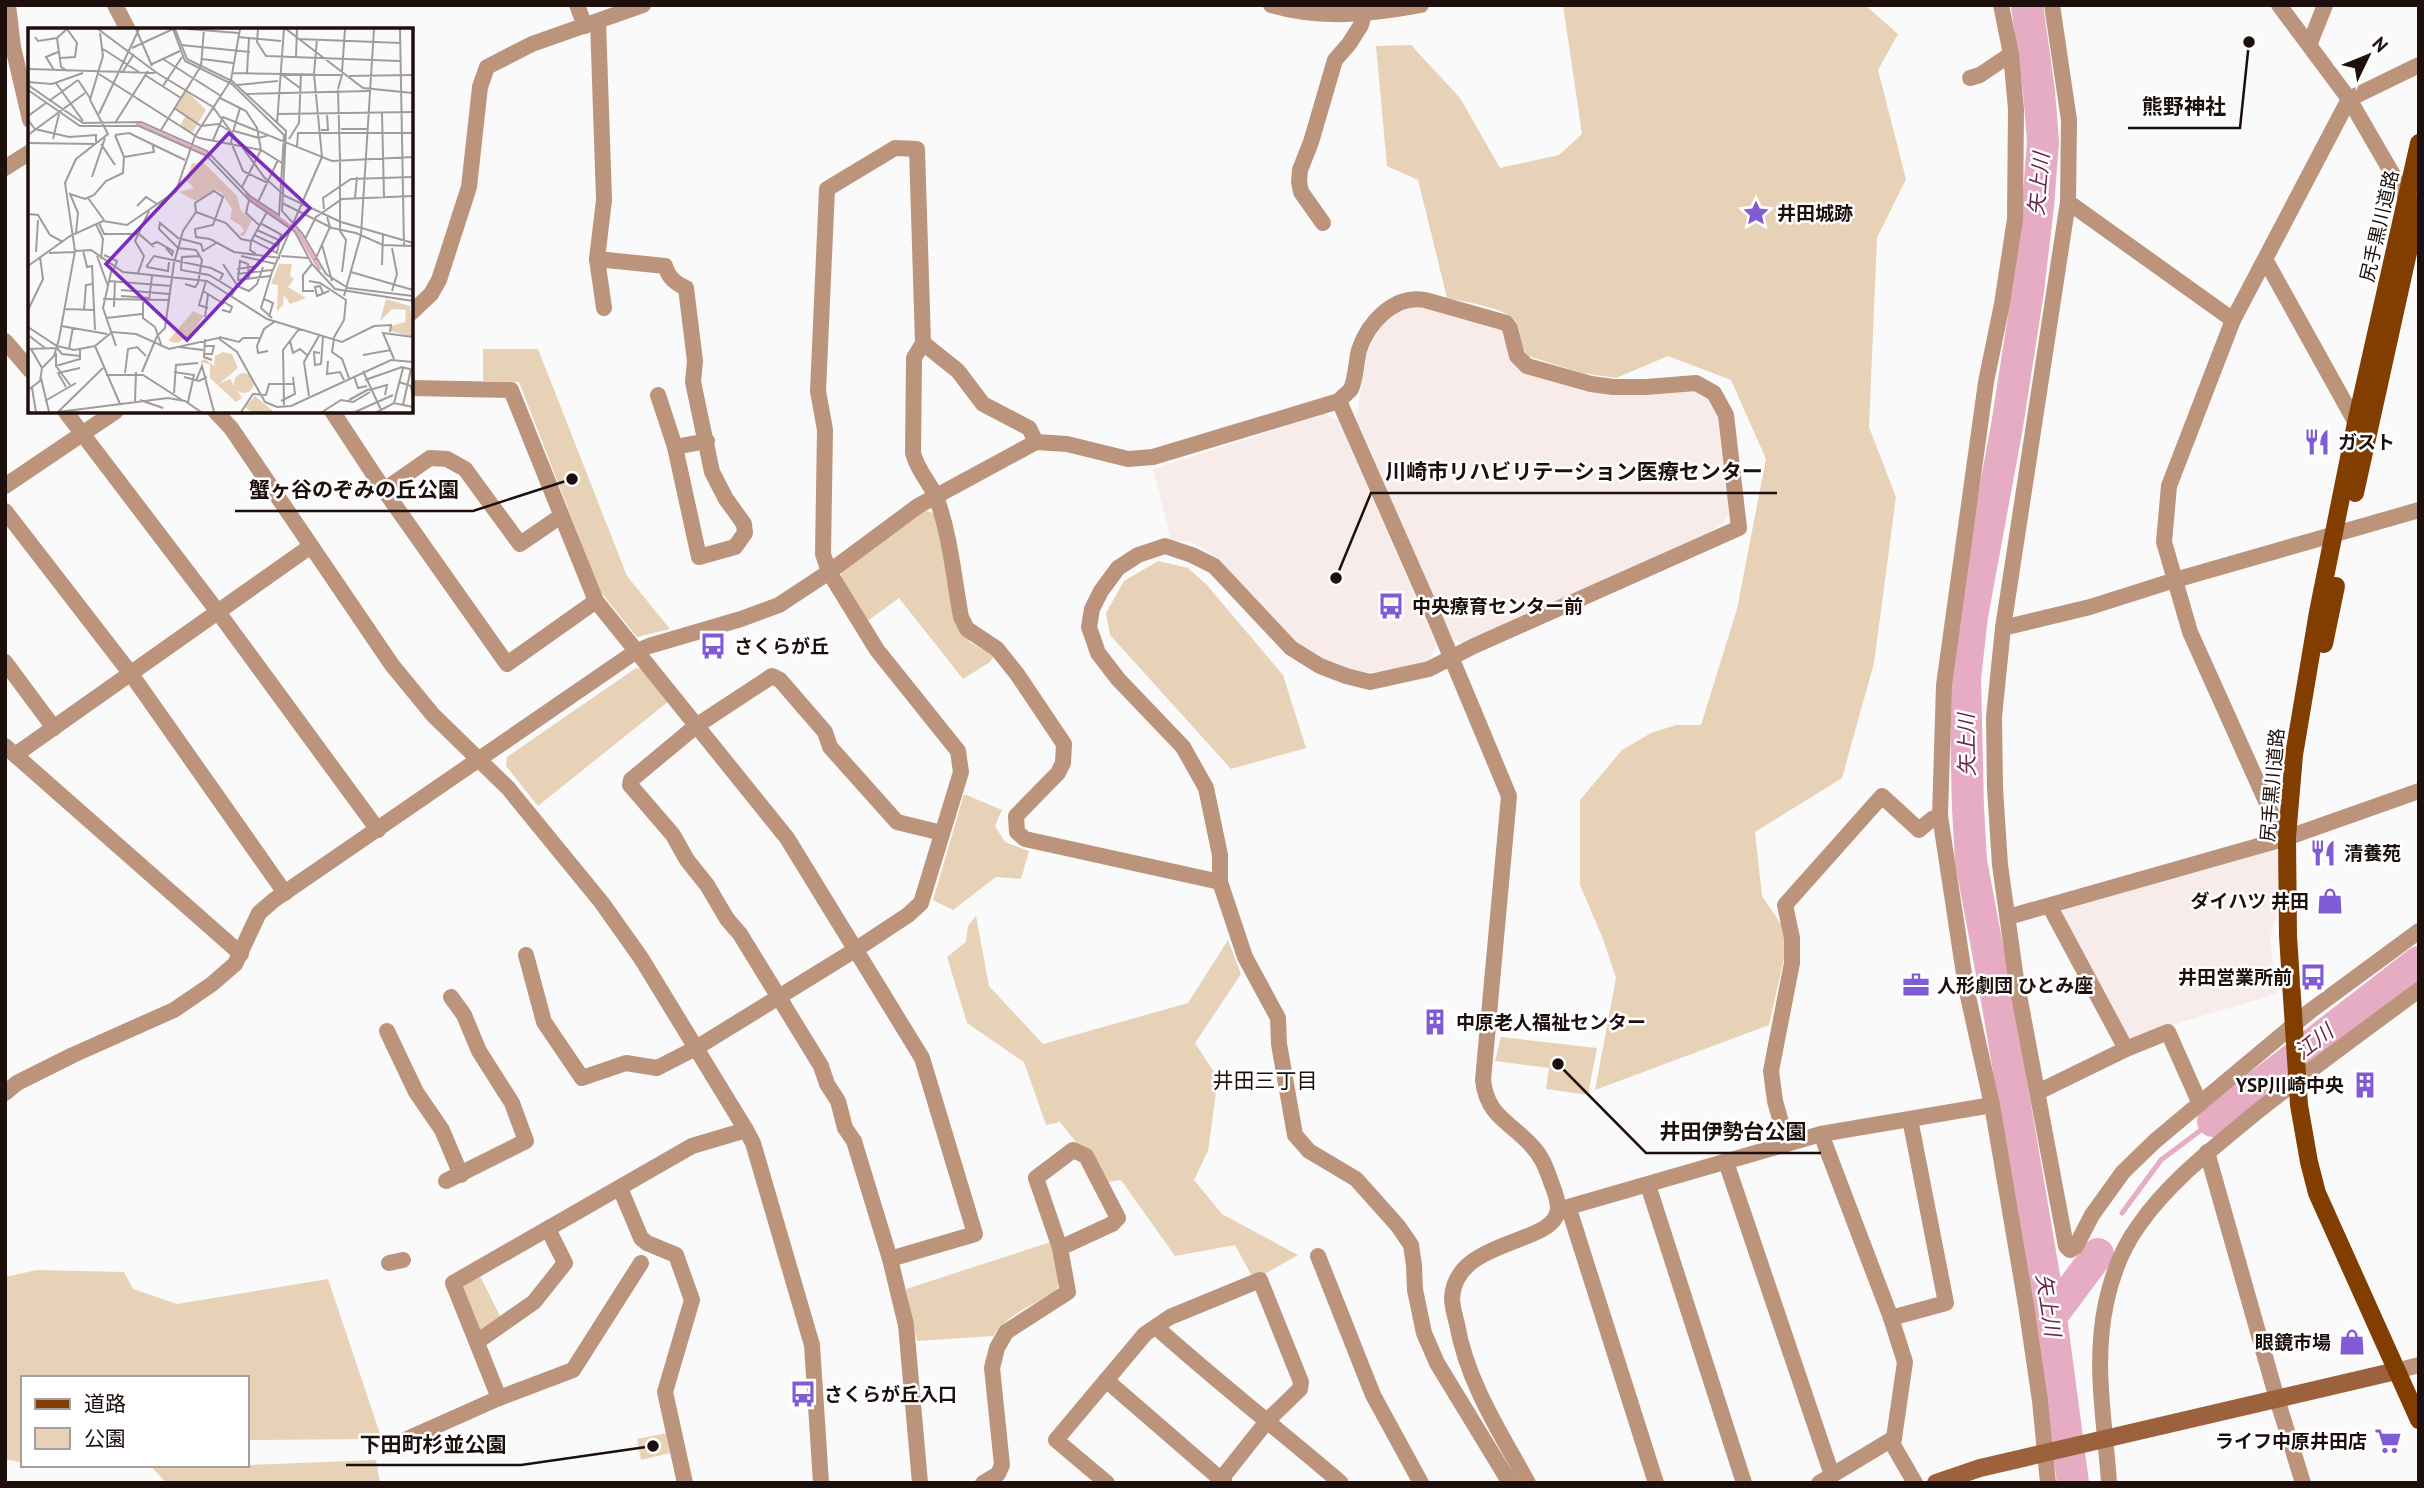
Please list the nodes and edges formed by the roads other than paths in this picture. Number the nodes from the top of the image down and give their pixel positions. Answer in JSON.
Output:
{"nodes":[{"id":1,"x":8,"y":5,"type":"edge"},
{"id":2,"x":115,"y":5,"type":"edge"},
{"id":3,"x":578,"y":5,"type":"edge"},
{"id":4,"x":643,"y":5,"type":"edge"},
{"id":5,"x":1271,"y":5,"type":"edge"},
{"id":6,"x":1421,"y":5,"type":"edge"},
{"id":7,"x":2001,"y":5,"type":"edge"},
{"id":8,"x":2052,"y":5,"type":"edge"},
{"id":9,"x":2279,"y":5,"type":"edge"},
{"id":10,"x":2325,"y":5,"type":"edge"},
{"id":11,"x":1364,"y":14,"type":"junction"},
{"id":12,"x":592,"y":23,"type":"junction"},
{"id":13,"x":127,"y":28,"type":"edge"},
{"id":14,"x":2309,"y":43,"type":"junction"},
{"id":15,"x":2011,"y":54,"type":"junction"},
{"id":16,"x":2419,"y":65,"type":"edge"},
{"id":17,"x":1970,"y":78,"type":"dead end"},
{"id":18,"x":21,"y":87,"type":"junction"},
{"id":19,"x":5,"y":93,"type":"edge"},
{"id":20,"x":2349,"y":99,"type":"junction"},
{"id":21,"x":28,"y":111,"type":"edge"},
{"id":22,"x":2419,"y":143,"type":"edge"},
{"id":23,"x":28,"y":153,"type":"edge"},
{"id":24,"x":5,"y":168,"type":"edge"},
{"id":25,"x":2068,"y":202,"type":"junction"},
{"id":26,"x":2415,"y":209,"type":"edge"},
{"id":27,"x":1323,"y":223,"type":"dead end"},
{"id":28,"x":597,"y":259,"type":"junction"},
{"id":29,"x":2266,"y":261,"type":"junction"},
{"id":30,"x":604,"y":308,"type":"dead end"},
{"id":31,"x":413,"y":311,"type":"edge"},
{"id":32,"x":2234,"y":320,"type":"junction"},
{"id":33,"x":5,"y":341,"type":"edge"},
{"id":34,"x":923,"y":343,"type":"junction"},
{"id":35,"x":28,"y":368,"type":"edge"},
{"id":36,"x":413,"y":388,"type":"edge"},
{"id":37,"x":658,"y":395,"type":"dead end"},
{"id":38,"x":1339,"y":401,"type":"junction"},
{"id":39,"x":67,"y":413,"type":"edge"},
{"id":40,"x":113,"y":413,"type":"edge"},
{"id":41,"x":217,"y":413,"type":"edge"},
{"id":42,"x":339,"y":413,"type":"edge"},
{"id":43,"x":2356,"y":423,"type":"junction"},
{"id":44,"x":84,"y":433,"type":"junction"},
{"id":45,"x":707,"y":441,"type":"junction"},
{"id":46,"x":1036,"y":442,"type":"junction"},
{"id":47,"x":675,"y":447,"type":"junction"},
{"id":48,"x":5,"y":486,"type":"edge"},
{"id":49,"x":384,"y":489,"type":"junction"},
{"id":50,"x":936,"y":496,"type":"junction"},
{"id":51,"x":2419,"y":510,"type":"edge"},
{"id":52,"x":5,"y":512,"type":"edge"},
{"id":53,"x":561,"y":516,"type":"junction"},
{"id":54,"x":2341,"y":533,"type":"junction"},
{"id":55,"x":311,"y":547,"type":"junction"},
{"id":56,"x":829,"y":572,"type":"junction"},
{"id":57,"x":2175,"y":580,"type":"junction"},
{"id":58,"x":596,"y":601,"type":"junction"},
{"id":59,"x":218,"y":612,"type":"junction"},
{"id":60,"x":2003,"y":628,"type":"junction"},
{"id":61,"x":635,"y":652,"type":"junction"},
{"id":62,"x":1451,"y":658,"type":"junction"},
{"id":63,"x":5,"y":662,"type":"edge"},
{"id":64,"x":131,"y":674,"type":"junction"},
{"id":65,"x":696,"y":726,"type":"junction"},
{"id":66,"x":54,"y":728,"type":"junction"},
{"id":67,"x":10,"y":751,"type":"edge"},
{"id":68,"x":481,"y":759,"type":"junction"},
{"id":69,"x":2419,"y":791,"type":"edge"},
{"id":70,"x":1940,"y":816,"type":"junction"},
{"id":71,"x":378,"y":830,"type":"junction"},
{"id":72,"x":942,"y":833,"type":"junction"},
{"id":73,"x":2290,"y":836,"type":"junction"},
{"id":74,"x":1220,"y":883,"type":"junction"},
{"id":75,"x":285,"y":893,"type":"junction"},
{"id":76,"x":2050,"y":907,"type":"junction"},
{"id":77,"x":2008,"y":917,"type":"junction"},
{"id":78,"x":2419,"y":931,"type":"edge"},
{"id":79,"x":855,"y":950,"type":"junction"},
{"id":80,"x":241,"y":954,"type":"junction"},
{"id":81,"x":526,"y":955,"type":"dead end"},
{"id":82,"x":2419,"y":990,"type":"edge"},
{"id":83,"x":777,"y":996,"type":"junction"},
{"id":84,"x":452,"y":997,"type":"dead end"},
{"id":85,"x":2299,"y":1020,"type":"junction"},
{"id":86,"x":387,"y":1031,"type":"dead end"},
{"id":87,"x":696,"y":1048,"type":"junction"},
{"id":88,"x":2126,"y":1049,"type":"junction"},
{"id":89,"x":2302,"y":1076,"type":"junction"},
{"id":90,"x":2039,"y":1092,"type":"junction"},
{"id":91,"x":5,"y":1093,"type":"edge"},
{"id":92,"x":2200,"y":1104,"type":"junction"},
{"id":93,"x":1992,"y":1105,"type":"junction"},
{"id":94,"x":1910,"y":1119,"type":"junction"},
{"id":95,"x":746,"y":1130,"type":"junction"},
{"id":96,"x":1821,"y":1134,"type":"junction"},
{"id":97,"x":1787,"y":1144,"type":"junction"},
{"id":98,"x":2207,"y":1152,"type":"junction"},
{"id":99,"x":1726,"y":1162,"type":"junction"},
{"id":100,"x":1648,"y":1185,"type":"junction"},
{"id":101,"x":620,"y":1188,"type":"junction"},
{"id":102,"x":1564,"y":1209,"type":"junction"},
{"id":103,"x":548,"y":1229,"type":"junction"},
{"id":104,"x":1060,"y":1248,"type":"junction"},
{"id":105,"x":1318,"y":1256,"type":"dead end"},
{"id":106,"x":890,"y":1259,"type":"junction"},
{"id":107,"x":641,"y":1264,"type":"dead end"},
{"id":108,"x":1891,"y":1318,"type":"junction"},
{"id":109,"x":1156,"y":1326,"type":"junction"},
{"id":110,"x":477,"y":1342,"type":"junction"},
{"id":111,"x":2407,"y":1368,"type":"edge"},
{"id":112,"x":1106,"y":1380,"type":"junction"},
{"id":113,"x":499,"y":1398,"type":"junction"},
{"id":114,"x":2419,"y":1398,"type":"edge"},
{"id":115,"x":2277,"y":1399,"type":"junction"},
{"id":116,"x":2419,"y":1419,"type":"edge"},
{"id":117,"x":1268,"y":1420,"type":"junction"},
{"id":118,"x":1894,"y":1438,"type":"junction"},
{"id":119,"x":2103,"y":1440,"type":"junction"},
{"id":120,"x":388,"y":1447,"type":"dead end"},
{"id":121,"x":2048,"y":1452,"type":"junction"},
{"id":122,"x":1089,"y":1477,"type":"edge"},
{"id":123,"x":1826,"y":1479,"type":"edge"},
{"id":124,"x":1221,"y":1482,"type":"edge"},
{"id":125,"x":685,"y":1483,"type":"edge"},
{"id":126,"x":821,"y":1483,"type":"edge"},
{"id":127,"x":920,"y":1483,"type":"edge"},
{"id":128,"x":983,"y":1483,"type":"edge"},
{"id":129,"x":1107,"y":1483,"type":"edge"},
{"id":130,"x":1341,"y":1483,"type":"edge"},
{"id":131,"x":1421,"y":1483,"type":"edge"},
{"id":132,"x":1510,"y":1483,"type":"edge"},
{"id":133,"x":1528,"y":1483,"type":"edge"},
{"id":134,"x":1656,"y":1483,"type":"edge"},
{"id":135,"x":1744,"y":1483,"type":"edge"},
{"id":136,"x":1915,"y":1483,"type":"edge"},
{"id":137,"x":1936,"y":1483,"type":"edge"},
{"id":138,"x":2048,"y":1483,"type":"edge"},
{"id":139,"x":2109,"y":1483,"type":"edge"},
{"id":140,"x":2303,"y":1483,"type":"edge"}],
"edges":[{"from":1,"to":18,"type":"street"},
{"from":2,"to":13,"type":"street"},
{"from":3,"to":12,"type":"street"},
{"from":4,"to":12,"type":"street"},
{"from":5,"to":11,"type":"street"},
{"from":6,"to":11,"type":"street"},
{"from":7,"to":15,"type":"street"},
{"from":8,"to":25,"type":"street"},
{"from":9,"to":14,"type":"street"},
{"from":10,"to":14,"type":"street"},
{"from":11,"to":27,"type":"street"},
{"from":12,"to":28,"type":"street"},
{"from":12,"to":31,"type":"street"},
{"from":14,"to":20,"type":"street"},
{"from":15,"to":17,"type":"street"},
{"from":15,"to":70,"type":"street"},
{"from":16,"to":20,"type":"street"},
{"from":18,"to":19,"type":"street"},
{"from":18,"to":21,"type":"street"},
{"from":20,"to":26,"type":"street"},
{"from":20,"to":29,"type":"street"},
{"from":22,"to":26,"type":"main road","name":"尻手黒川道路"},
{"from":23,"to":24,"type":"street"},
{"from":25,"to":32,"type":"street"},
{"from":25,"to":60,"type":"street"},
{"from":26,"to":43,"type":"main road","name":"尻手黒川道路"},
{"from":26,"to":54,"type":"main road","name":"尻手黒川道路"},
{"from":28,"to":30,"type":"street"},
{"from":28,"to":45,"type":"street"},
{"from":29,"to":32,"type":"street"},
{"from":29,"to":43,"type":"street"},
{"from":32,"to":57,"type":"street"},
{"from":33,"to":35,"type":"street"},
{"from":34,"to":46,"type":"street"},
{"from":34,"to":50,"type":"street"},
{"from":34,"to":56,"type":"street"},
{"from":36,"to":53,"type":"street"},
{"from":37,"to":47,"type":"street"},
{"from":38,"to":46,"type":"street"},
{"from":38,"to":62,"type":"street"},
{"from":38,"to":62,"type":"street"},
{"from":39,"to":44,"type":"street"},
{"from":40,"to":44,"type":"street"},
{"from":41,"to":55,"type":"street"},
{"from":42,"to":49,"type":"street"},
{"from":43,"to":54,"type":"main road","name":"尻手黒川道路"},
{"from":44,"to":48,"type":"street"},
{"from":44,"to":59,"type":"street"},
{"from":45,"to":47,"type":"street"},
{"from":45,"to":47,"type":"street"},
{"from":46,"to":50,"type":"street"},
{"from":49,"to":53,"type":"street"},
{"from":49,"to":58,"type":"street"},
{"from":50,"to":56,"type":"street"},
{"from":50,"to":74,"type":"street"},
{"from":51,"to":54,"type":"street"},
{"from":52,"to":64,"type":"street"},
{"from":53,"to":58,"type":"street"},
{"from":54,"to":57,"type":"street"},
{"from":54,"to":73,"type":"main road","name":"尻手黒川道路"},
{"from":55,"to":59,"type":"street"},
{"from":55,"to":68,"type":"street"},
{"from":56,"to":61,"type":"street"},
{"from":56,"to":72,"type":"street"},
{"from":57,"to":60,"type":"street"},
{"from":57,"to":73,"type":"street"},
{"from":58,"to":61,"type":"street"},
{"from":59,"to":64,"type":"street"},
{"from":59,"to":71,"type":"street"},
{"from":60,"to":77,"type":"street"},
{"from":61,"to":65,"type":"street"},
{"from":61,"to":68,"type":"street"},
{"from":62,"to":74,"type":"street"},
{"from":62,"to":102,"type":"street"},
{"from":63,"to":66,"type":"street"},
{"from":64,"to":66,"type":"street"},
{"from":64,"to":75,"type":"street"},
{"from":65,"to":72,"type":"street"},
{"from":65,"to":79,"type":"street"},
{"from":65,"to":83,"type":"street"},
{"from":66,"to":67,"type":"street"},
{"from":67,"to":80,"type":"street"},
{"from":68,"to":71,"type":"street"},
{"from":68,"to":87,"type":"street"},
{"from":69,"to":73,"type":"street"},
{"from":70,"to":93,"type":"street"},
{"from":70,"to":97,"type":"street"},
{"from":71,"to":75,"type":"street"},
{"from":72,"to":79,"type":"street"},
{"from":73,"to":76,"type":"street"},
{"from":73,"to":85,"type":"main road","name":"尻手黒川道路"},
{"from":74,"to":132,"type":"street"},
{"from":75,"to":80,"type":"street"},
{"from":76,"to":77,"type":"street"},
{"from":76,"to":88,"type":"street"},
{"from":77,"to":90,"type":"street"},
{"from":78,"to":85,"type":"street"},
{"from":79,"to":83,"type":"street"},
{"from":79,"to":106,"type":"street"},
{"from":80,"to":91,"type":"street"},
{"from":81,"to":87,"type":"street"},
{"from":82,"to":89,"type":"street"},
{"from":83,"to":87,"type":"street"},
{"from":83,"to":106,"type":"street"},
{"from":84,"to":86,"type":"street"},
{"from":85,"to":89,"type":"main road","name":"尻手黒川道路"},
{"from":85,"to":92,"type":"street"},
{"from":87,"to":95,"type":"street"},
{"from":88,"to":90,"type":"street"},
{"from":88,"to":92,"type":"street"},
{"from":89,"to":98,"type":"street"},
{"from":89,"to":111,"type":"main road","name":"尻手黒川道路"},
{"from":90,"to":92,"type":"street"},
{"from":93,"to":94,"type":"street"},
{"from":93,"to":121,"type":"street"},
{"from":94,"to":96,"type":"street"},
{"from":94,"to":108,"type":"street"},
{"from":95,"to":101,"type":"street"},
{"from":95,"to":126,"type":"street"},
{"from":96,"to":97,"type":"street"},
{"from":96,"to":108,"type":"street"},
{"from":97,"to":99,"type":"street"},
{"from":98,"to":115,"type":"street"},
{"from":98,"to":119,"type":"street"},
{"from":99,"to":100,"type":"street"},
{"from":99,"to":123,"type":"street"},
{"from":100,"to":102,"type":"street"},
{"from":100,"to":135,"type":"street"},
{"from":101,"to":103,"type":"street"},
{"from":101,"to":125,"type":"street"},
{"from":102,"to":133,"type":"street"},
{"from":102,"to":134,"type":"street"},
{"from":103,"to":110,"type":"street"},
{"from":103,"to":110,"type":"street"},
{"from":104,"to":104,"type":"street"},
{"from":104,"to":128,"type":"street"},
{"from":105,"to":131,"type":"street"},
{"from":106,"to":127,"type":"street"},
{"from":107,"to":113,"type":"street"},
{"from":108,"to":118,"type":"street"},
{"from":109,"to":112,"type":"street"},
{"from":109,"to":117,"type":"street"},
{"from":109,"to":117,"type":"street"},
{"from":110,"to":113,"type":"street"},
{"from":111,"to":114,"type":"main road","name":"尻手黒川道路"},
{"from":111,"to":115,"type":"street"},
{"from":111,"to":116,"type":"main road","name":"尻手黒川道路"},
{"from":112,"to":122,"type":"street"},
{"from":112,"to":124,"type":"street"},
{"from":113,"to":120,"type":"street"},
{"from":115,"to":119,"type":"street"},
{"from":115,"to":140,"type":"street"},
{"from":117,"to":124,"type":"street"},
{"from":117,"to":130,"type":"street"},
{"from":118,"to":123,"type":"street"},
{"from":118,"to":136,"type":"street"},
{"from":119,"to":121,"type":"street"},
{"from":119,"to":139,"type":"street"},
{"from":121,"to":137,"type":"street"},
{"from":121,"to":138,"type":"street"},
{"from":122,"to":129,"type":"street"}]}
